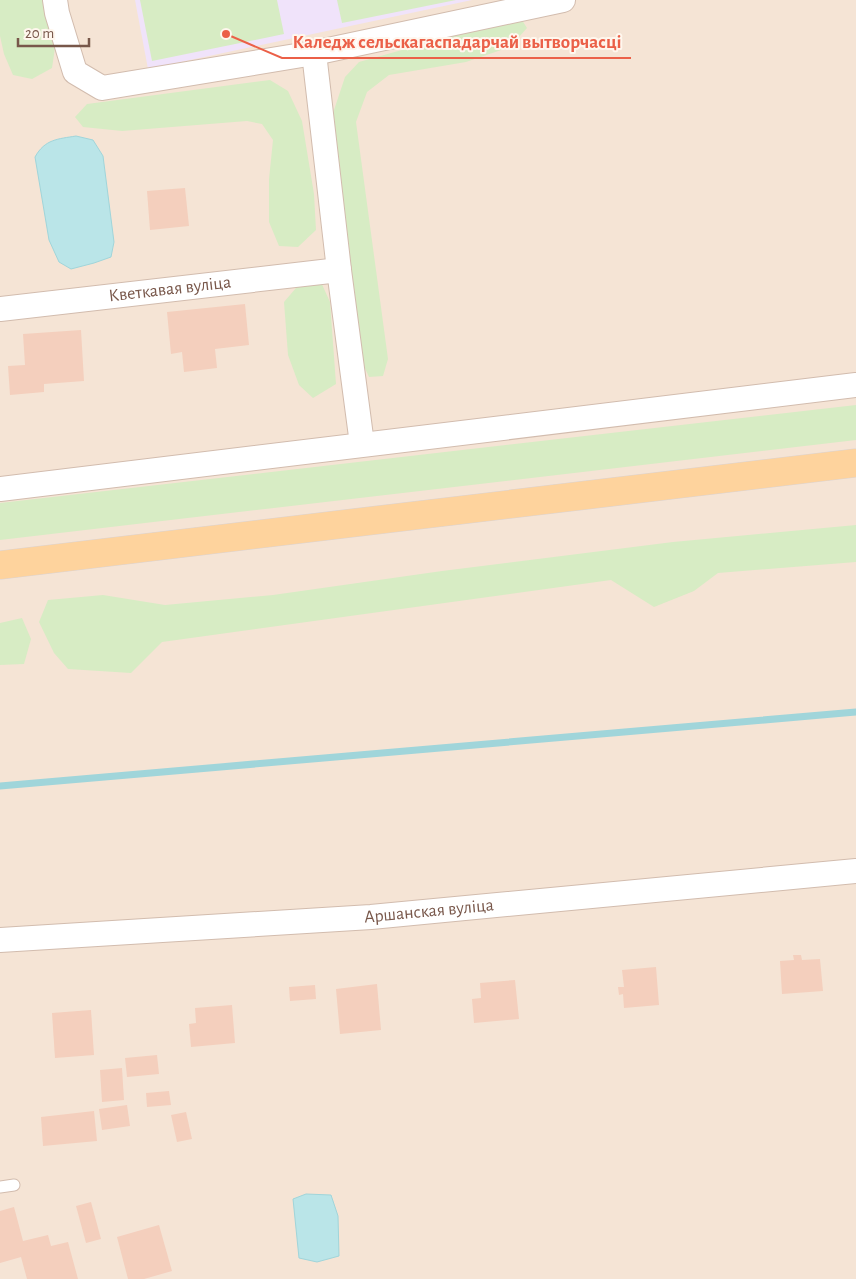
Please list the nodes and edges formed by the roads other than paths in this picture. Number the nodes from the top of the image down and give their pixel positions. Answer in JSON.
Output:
{"nodes":[{"id":1,"x":55,"y":0,"type":"edge"},
{"id":2,"x":562,"y":0,"type":"edge"},
{"id":3,"x":314,"y":53,"type":"junction"},
{"id":4,"x":339,"y":270,"type":"junction"},
{"id":5,"x":0,"y":309,"type":"edge"},
{"id":6,"x":856,"y":385,"type":"edge"},
{"id":7,"x":362,"y":444,"type":"junction"},
{"id":8,"x":856,"y":463,"type":"edge"},
{"id":9,"x":0,"y":489,"type":"edge"},
{"id":10,"x":0,"y":565,"type":"edge"},
{"id":11,"x":856,"y":871,"type":"edge"},
{"id":12,"x":0,"y":940,"type":"edge"},
{"id":13,"x":14,"y":1185,"type":"dead end"},
{"id":14,"x":0,"y":1187,"type":"edge"}],
"edges":[{"from":1,"to":3,"type":"street"},
{"from":2,"to":3,"type":"street"},
{"from":3,"to":4,"type":"street"},
{"from":4,"to":5,"type":"street","name":"Кветкавая вуліца"},
{"from":4,"to":7,"type":"street"},
{"from":6,"to":7,"type":"street"},
{"from":7,"to":9,"type":"street"},
{"from":8,"to":10,"type":"main road"},
{"from":11,"to":12,"type":"street","name":"Аршанская вуліца"},
{"from":13,"to":14,"type":"lane"}]}
